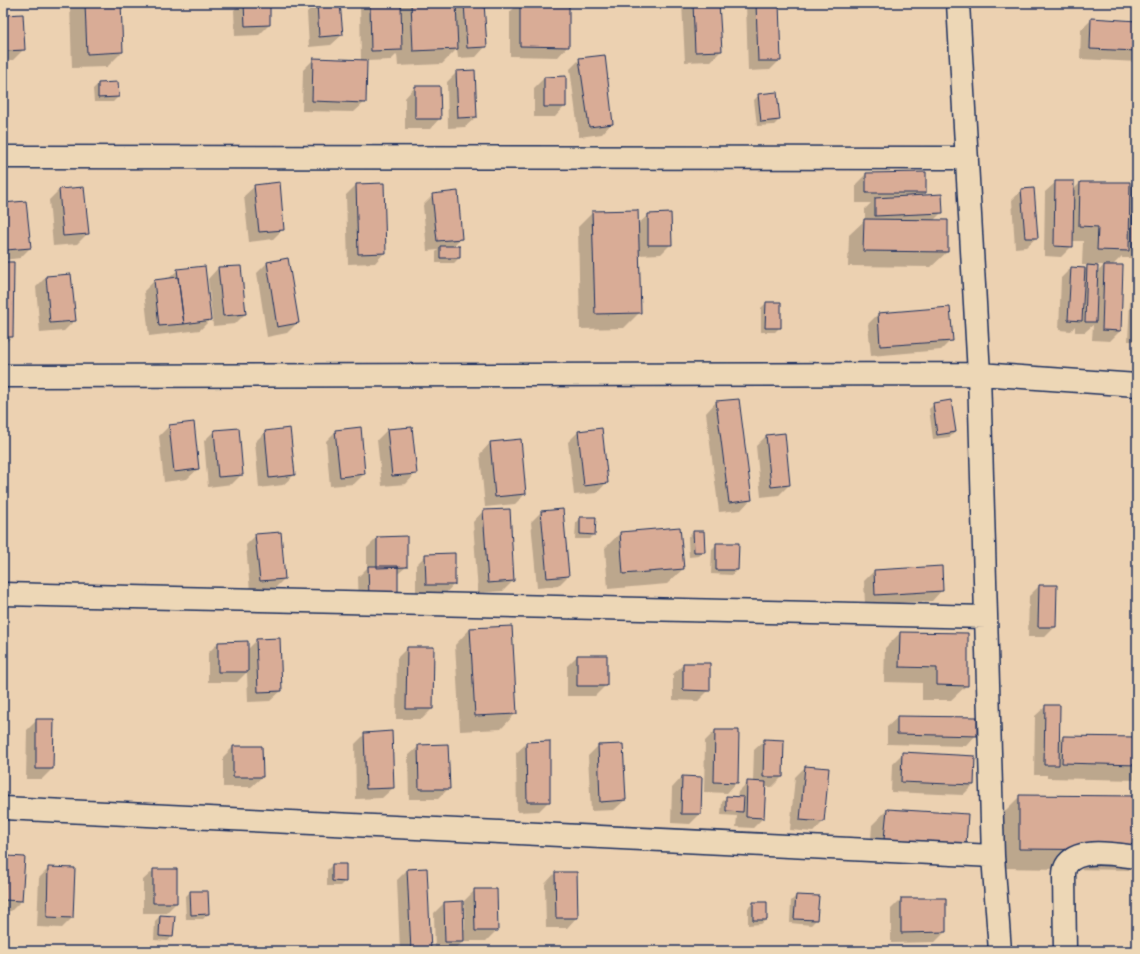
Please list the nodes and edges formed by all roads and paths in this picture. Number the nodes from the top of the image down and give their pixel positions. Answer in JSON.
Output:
{"nodes":[{"id":1,"x":958,"y":3,"type":"edge"},
{"id":2,"x":3,"y":157,"type":"edge"},
{"id":3,"x":967,"y":158,"type":"junction"},
{"id":4,"x":979,"y":374,"type":"junction"},
{"id":5,"x":3,"y":376,"type":"edge"},
{"id":6,"x":1137,"y":385,"type":"edge"},
{"id":7,"x":3,"y":594,"type":"edge"},
{"id":8,"x":986,"y":617,"type":"junction"},
{"id":9,"x":3,"y":808,"type":"edge"},
{"id":10,"x":993,"y":856,"type":"junction"},
{"id":11,"x":1137,"y":857,"type":"edge"},
{"id":12,"x":1000,"y":951,"type":"edge"},
{"id":13,"x":1065,"y":951,"type":"edge"}],
"edges":[{"from":1,"to":3,"type":"street"},
{"from":2,"to":3,"type":"street"},
{"from":3,"to":4,"type":"street"},
{"from":4,"to":5,"type":"street"},
{"from":4,"to":6,"type":"street"},
{"from":4,"to":8,"type":"street"},
{"from":7,"to":8,"type":"street"},
{"from":8,"to":10,"type":"street"},
{"from":9,"to":10,"type":"street"},
{"from":10,"to":12,"type":"street"},
{"from":11,"to":13,"type":"street"}]}
